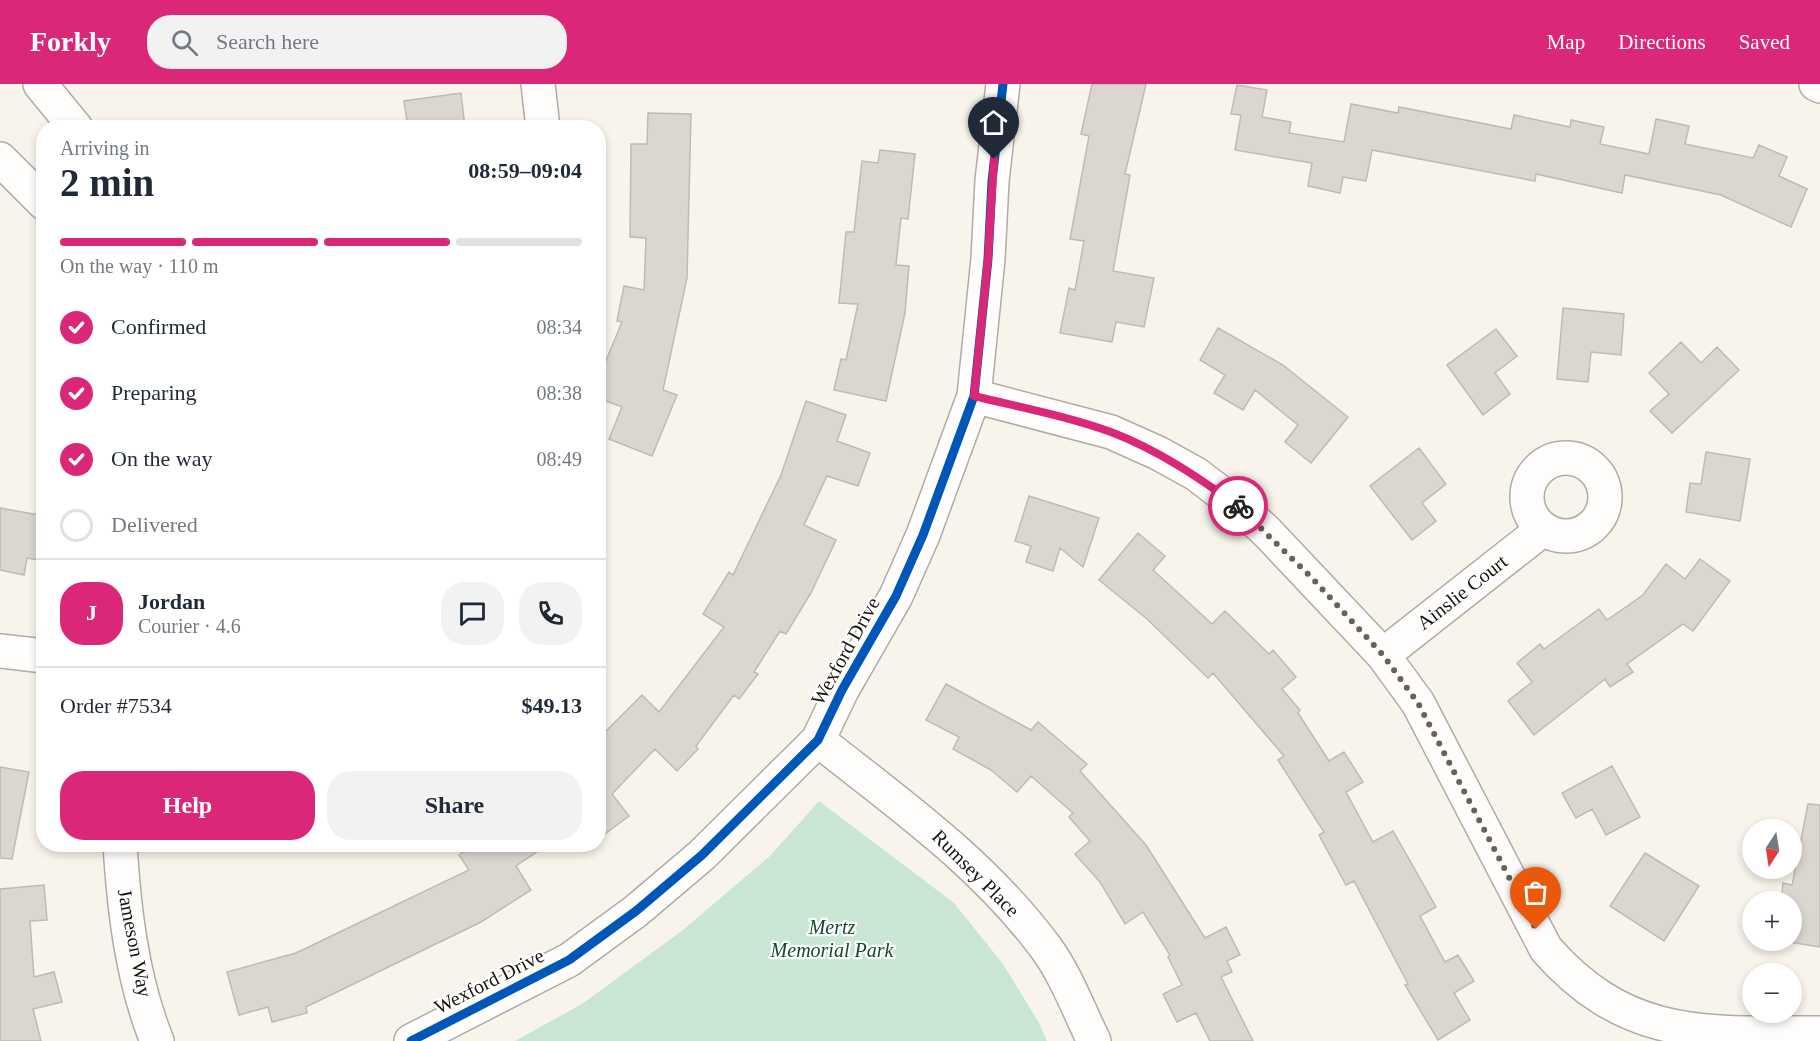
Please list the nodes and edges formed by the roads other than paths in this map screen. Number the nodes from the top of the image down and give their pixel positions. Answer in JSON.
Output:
{"nodes":[{"id":1,"x":40,"y":84,"type":"edge"},
{"id":2,"x":538,"y":84,"type":"edge"},
{"id":3,"x":1003,"y":84,"type":"edge"},
{"id":4,"x":69,"y":120,"type":"edge"},
{"id":5,"x":542,"y":120,"type":"edge"},
{"id":6,"x":0,"y":159,"type":"edge"},
{"id":7,"x":36,"y":195,"type":"edge"},
{"id":8,"x":974,"y":396,"type":"junction"},
{"id":9,"x":1542,"y":530,"type":"dead end"},
{"id":10,"x":0,"y":651,"type":"edge"},
{"id":11,"x":36,"y":655,"type":"edge"},
{"id":12,"x":1383,"y":655,"type":"junction"},
{"id":13,"x":818,"y":740,"type":"junction"},
{"id":14,"x":121,"y":852,"type":"edge"},
{"id":15,"x":1820,"y":1033,"type":"edge"},
{"id":16,"x":157,"y":1041,"type":"edge"},
{"id":17,"x":411,"y":1041,"type":"edge"},
{"id":18,"x":1094,"y":1041,"type":"edge"}],
"edges":[{"from":1,"to":4,"type":"street"},
{"from":2,"to":5,"type":"street"},
{"from":3,"to":8,"type":"street","name":"Wexford Drive"},
{"from":6,"to":7,"type":"street"},
{"from":8,"to":12,"type":"street"},
{"from":8,"to":13,"type":"street","name":"Wexford Drive"},
{"from":9,"to":12,"type":"street","name":"Ainslie Court"},
{"from":10,"to":11,"type":"street"},
{"from":12,"to":15,"type":"street"},
{"from":13,"to":17,"type":"street","name":"Wexford Drive"},
{"from":13,"to":18,"type":"street","name":"Rumsey Place"},
{"from":14,"to":16,"type":"street","name":"Jameson Way"}]}
